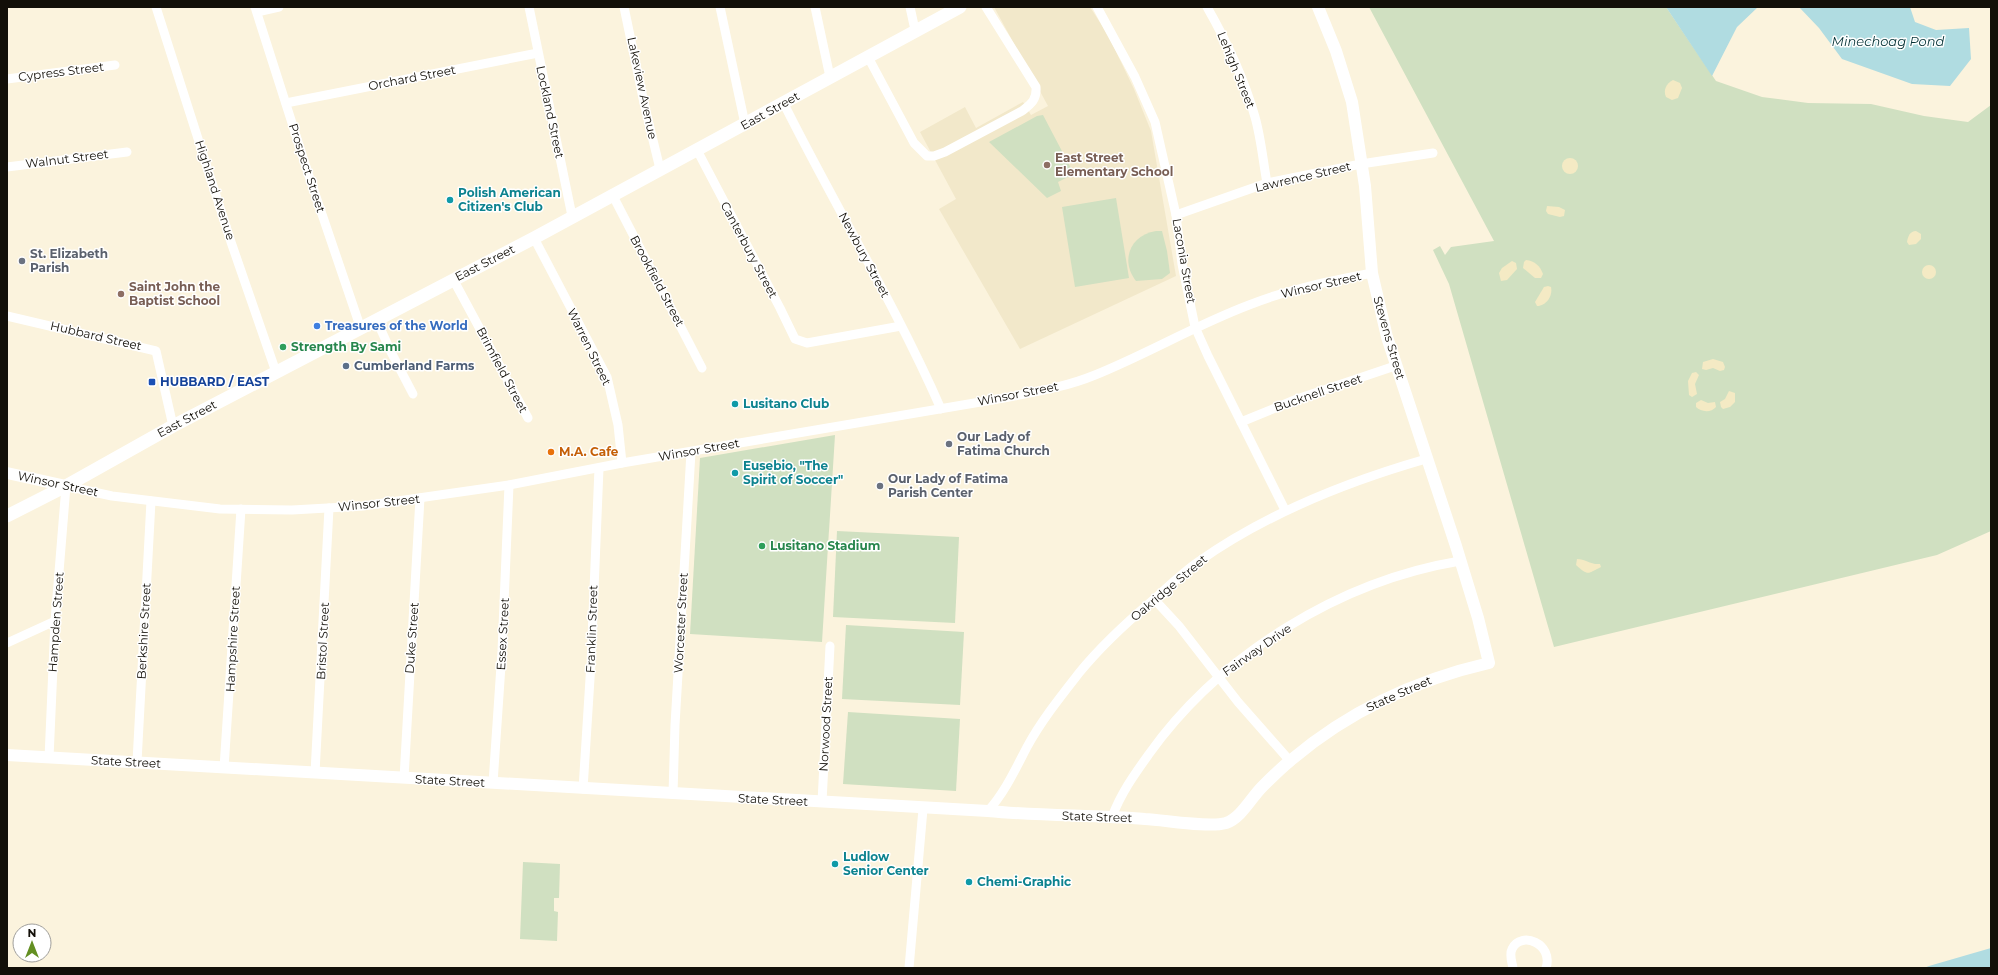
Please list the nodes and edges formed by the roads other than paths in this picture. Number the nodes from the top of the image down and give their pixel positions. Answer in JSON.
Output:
{"nodes":[{"id":1,"x":156,"y":7,"type":"edge"},
{"id":2,"x":279,"y":7,"type":"edge"},
{"id":3,"x":529,"y":7,"type":"edge"},
{"id":4,"x":624,"y":7,"type":"edge"},
{"id":5,"x":720,"y":7,"type":"edge"},
{"id":6,"x":815,"y":7,"type":"edge"},
{"id":7,"x":910,"y":7,"type":"edge"},
{"id":8,"x":960,"y":7,"type":"edge"},
{"id":9,"x":986,"y":7,"type":"edge"},
{"id":10,"x":1097,"y":7,"type":"edge"},
{"id":11,"x":1207,"y":7,"type":"edge"},
{"id":12,"x":1318,"y":7,"type":"edge"},
{"id":13,"x":256,"y":10,"type":"edge"},
{"id":14,"x":915,"y":30,"type":"junction"},
{"id":15,"x":538,"y":53,"type":"junction"},
{"id":16,"x":868,"y":57,"type":"junction"},
{"id":17,"x":115,"y":65,"type":"dead end"},
{"id":18,"x":830,"y":77,"type":"junction"},
{"id":19,"x":7,"y":79,"type":"edge"},
{"id":20,"x":286,"y":103,"type":"junction"},
{"id":21,"x":784,"y":104,"type":"junction"},
{"id":22,"x":745,"y":124,"type":"junction"},
{"id":23,"x":697,"y":150,"type":"junction"},
{"id":24,"x":127,"y":152,"type":"dead end"},
{"id":25,"x":1432,"y":153,"type":"dead end"},
{"id":26,"x":1361,"y":164,"type":"junction"},
{"id":27,"x":7,"y":167,"type":"edge"},
{"id":28,"x":660,"y":169,"type":"junction"},
{"id":29,"x":1266,"y":183,"type":"junction"},
{"id":30,"x":612,"y":194,"type":"junction"},
{"id":31,"x":1176,"y":215,"type":"junction"},
{"id":32,"x":572,"y":216,"type":"junction"},
{"id":33,"x":534,"y":238,"type":"junction"},
{"id":34,"x":1372,"y":273,"type":"junction"},
{"id":35,"x":453,"y":279,"type":"junction"},
{"id":36,"x":7,"y":316,"type":"edge"},
{"id":37,"x":377,"y":320,"type":"junction"},
{"id":38,"x":901,"y":326,"type":"junction"},
{"id":39,"x":1195,"y":327,"type":"junction"},
{"id":40,"x":361,"y":329,"type":"junction"},
{"id":41,"x":1395,"y":366,"type":"junction"},
{"id":42,"x":702,"y":368,"type":"dead end"},
{"id":43,"x":276,"y":372,"type":"junction"},
{"id":44,"x":413,"y":394,"type":"dead end"},
{"id":45,"x":941,"y":409,"type":"junction"},
{"id":46,"x":528,"y":418,"type":"dead end"},
{"id":47,"x":1241,"y":422,"type":"junction"},
{"id":48,"x":173,"y":426,"type":"junction"},
{"id":49,"x":691,"y":452,"type":"junction"},
{"id":50,"x":1426,"y":460,"type":"junction"},
{"id":51,"x":622,"y":463,"type":"junction"},
{"id":52,"x":600,"y":468,"type":"junction"},
{"id":53,"x":7,"y":473,"type":"edge"},
{"id":54,"x":510,"y":485,"type":"junction"},
{"id":55,"x":66,"y":486,"type":"junction"},
{"id":56,"x":420,"y":498,"type":"junction"},
{"id":57,"x":151,"y":500,"type":"junction"},
{"id":58,"x":330,"y":508,"type":"junction"},
{"id":59,"x":241,"y":509,"type":"junction"},
{"id":60,"x":1285,"y":510,"type":"junction"},
{"id":61,"x":7,"y":516,"type":"edge"},
{"id":62,"x":1460,"y":561,"type":"junction"},
{"id":63,"x":1154,"y":599,"type":"junction"},
{"id":64,"x":55,"y":621,"type":"junction"},
{"id":65,"x":7,"y":643,"type":"edge"},
{"id":66,"x":830,"y":646,"type":"dead end"},
{"id":67,"x":1489,"y":663,"type":"joint"},
{"id":68,"x":1218,"y":677,"type":"junction"},
{"id":69,"x":7,"y":755,"type":"edge"},
{"id":70,"x":49,"y":758,"type":"junction"},
{"id":71,"x":1290,"y":761,"type":"junction"},
{"id":72,"x":137,"y":762,"type":"junction"},
{"id":73,"x":224,"y":768,"type":"junction"},
{"id":74,"x":315,"y":773,"type":"junction"},
{"id":75,"x":404,"y":778,"type":"junction"},
{"id":76,"x":494,"y":783,"type":"junction"},
{"id":77,"x":583,"y":789,"type":"junction"},
{"id":78,"x":673,"y":794,"type":"junction"},
{"id":79,"x":822,"y":802,"type":"junction"},
{"id":80,"x":922,"y":809,"type":"junction"},
{"id":81,"x":988,"y":812,"type":"junction"},
{"id":82,"x":1112,"y":817,"type":"junction"},
{"id":83,"x":909,"y":968,"type":"edge"},
{"id":84,"x":1512,"y":968,"type":"edge"},
{"id":85,"x":1546,"y":968,"type":"edge"}],
"edges":[{"from":1,"to":43,"type":"street","name":"Highland Avenue"},
{"from":2,"to":13,"type":"street"},
{"from":3,"to":15,"type":"street","name":"Lockland Street"},
{"from":4,"to":28,"type":"street","name":"Lakeview Avenue"},
{"from":5,"to":22,"type":"street"},
{"from":6,"to":18,"type":"street"},
{"from":7,"to":14,"type":"street"},
{"from":8,"to":14,"type":"main road","name":"East Street"},
{"from":9,"to":16,"type":"street"},
{"from":10,"to":31,"type":"street","name":"Laconia Street"},
{"from":11,"to":29,"type":"street","name":"Lehigh Street"},
{"from":12,"to":26,"type":"street","name":"Stevens Street"},
{"from":13,"to":20,"type":"street","name":"Prospect Street"},
{"from":14,"to":16,"type":"main road","name":"East Street"},
{"from":15,"to":20,"type":"street","name":"Orchard Street"},
{"from":15,"to":32,"type":"street","name":"Lockland Street"},
{"from":16,"to":18,"type":"main road","name":"East Street"},
{"from":17,"to":19,"type":"street","name":"Cypress Street"},
{"from":18,"to":21,"type":"main road","name":"East Street"},
{"from":20,"to":40,"type":"street","name":"Prospect Street"},
{"from":21,"to":22,"type":"main road","name":"East Street"},
{"from":21,"to":38,"type":"street","name":"Newbury Street"},
{"from":22,"to":23,"type":"main road","name":"East Street"},
{"from":23,"to":28,"type":"main road","name":"East Street"},
{"from":23,"to":38,"type":"street","name":"Canterbury Street"},
{"from":24,"to":27,"type":"street","name":"Walnut Street"},
{"from":25,"to":26,"type":"street","name":"Lawrence Street"},
{"from":26,"to":29,"type":"street","name":"Lawrence Street"},
{"from":26,"to":34,"type":"street","name":"Stevens Street"},
{"from":28,"to":30,"type":"main road","name":"East Street"},
{"from":29,"to":31,"type":"street","name":"Lawrence Street"},
{"from":30,"to":32,"type":"main road","name":"East Street"},
{"from":30,"to":42,"type":"street","name":"Brookfield Street"},
{"from":31,"to":39,"type":"street","name":"Laconia Street"},
{"from":32,"to":33,"type":"main road","name":"East Street"},
{"from":33,"to":35,"type":"main road","name":"East Street"},
{"from":33,"to":51,"type":"street","name":"Warren Street"},
{"from":34,"to":39,"type":"street","name":"Winsor Street"},
{"from":34,"to":41,"type":"street","name":"Stevens Street"},
{"from":35,"to":37,"type":"main road","name":"East Street"},
{"from":35,"to":46,"type":"street","name":"Brimfield Street"},
{"from":36,"to":48,"type":"street","name":"Hubbard Street"},
{"from":37,"to":40,"type":"main road","name":"East Street"},
{"from":37,"to":44,"type":"street"},
{"from":38,"to":45,"type":"street","name":"Newbury Street"},
{"from":39,"to":45,"type":"street","name":"Winsor Street"},
{"from":39,"to":47,"type":"street","name":"Laconia Street"},
{"from":40,"to":43,"type":"main road","name":"East Street"},
{"from":41,"to":47,"type":"street","name":"Bucknell Street"},
{"from":41,"to":50,"type":"street","name":"Stevens Street"},
{"from":43,"to":48,"type":"main road","name":"East Street"},
{"from":45,"to":49,"type":"street","name":"Winsor Street"},
{"from":47,"to":60,"type":"street","name":"Laconia Street"},
{"from":48,"to":55,"type":"main road","name":"East Street"},
{"from":49,"to":51,"type":"street","name":"Winsor Street"},
{"from":49,"to":78,"type":"street","name":"Worcester Street"},
{"from":50,"to":60,"type":"street","name":"Oakridge Street"},
{"from":50,"to":62,"type":"street","name":"Stevens Street"},
{"from":51,"to":52,"type":"street","name":"Winsor Street"},
{"from":52,"to":54,"type":"street","name":"Winsor Street"},
{"from":52,"to":77,"type":"street","name":"Franklin Street"},
{"from":53,"to":55,"type":"street","name":"Winsor Street"},
{"from":54,"to":56,"type":"street","name":"Winsor Street"},
{"from":54,"to":76,"type":"street","name":"Essex Street"},
{"from":55,"to":57,"type":"street","name":"Winsor Street"},
{"from":55,"to":61,"type":"main road","name":"East Street"},
{"from":55,"to":64,"type":"street","name":"Hampden Street"},
{"from":56,"to":58,"type":"street","name":"Winsor Street"},
{"from":56,"to":75,"type":"street","name":"Duke Street"},
{"from":57,"to":59,"type":"street","name":"Winsor Street"},
{"from":57,"to":72,"type":"street","name":"Berkshire Street"},
{"from":58,"to":59,"type":"street","name":"Winsor Street"},
{"from":58,"to":74,"type":"street","name":"Bristol Street"},
{"from":59,"to":73,"type":"street","name":"Hampshire Street"},
{"from":60,"to":63,"type":"street","name":"Oakridge Street"},
{"from":62,"to":67,"type":"street","name":"Stevens Street"},
{"from":62,"to":68,"type":"street","name":"Fairway Drive"},
{"from":63,"to":68,"type":"street"},
{"from":63,"to":81,"type":"street","name":"Oakridge Street"},
{"from":64,"to":65,"type":"street"},
{"from":64,"to":70,"type":"street","name":"Hampden Street"},
{"from":66,"to":79,"type":"street","name":"Norwood Street"},
{"from":67,"to":71,"type":"street","name":"State Street"},
{"from":68,"to":71,"type":"street"},
{"from":68,"to":82,"type":"street","name":"Fairway Drive"},
{"from":69,"to":70,"type":"street","name":"State Street"},
{"from":70,"to":72,"type":"street","name":"State Street"},
{"from":71,"to":82,"type":"street","name":"State Street"},
{"from":72,"to":73,"type":"street","name":"State Street"},
{"from":73,"to":74,"type":"street","name":"State Street"},
{"from":74,"to":75,"type":"street","name":"State Street"},
{"from":75,"to":76,"type":"street","name":"State Street"},
{"from":76,"to":77,"type":"street","name":"State Street"},
{"from":77,"to":78,"type":"street","name":"State Street"},
{"from":78,"to":79,"type":"street","name":"State Street"},
{"from":79,"to":80,"type":"street","name":"State Street"},
{"from":80,"to":81,"type":"street","name":"State Street"},
{"from":80,"to":83,"type":"street"},
{"from":81,"to":82,"type":"street","name":"State Street"},
{"from":84,"to":85,"type":"street"}]}
